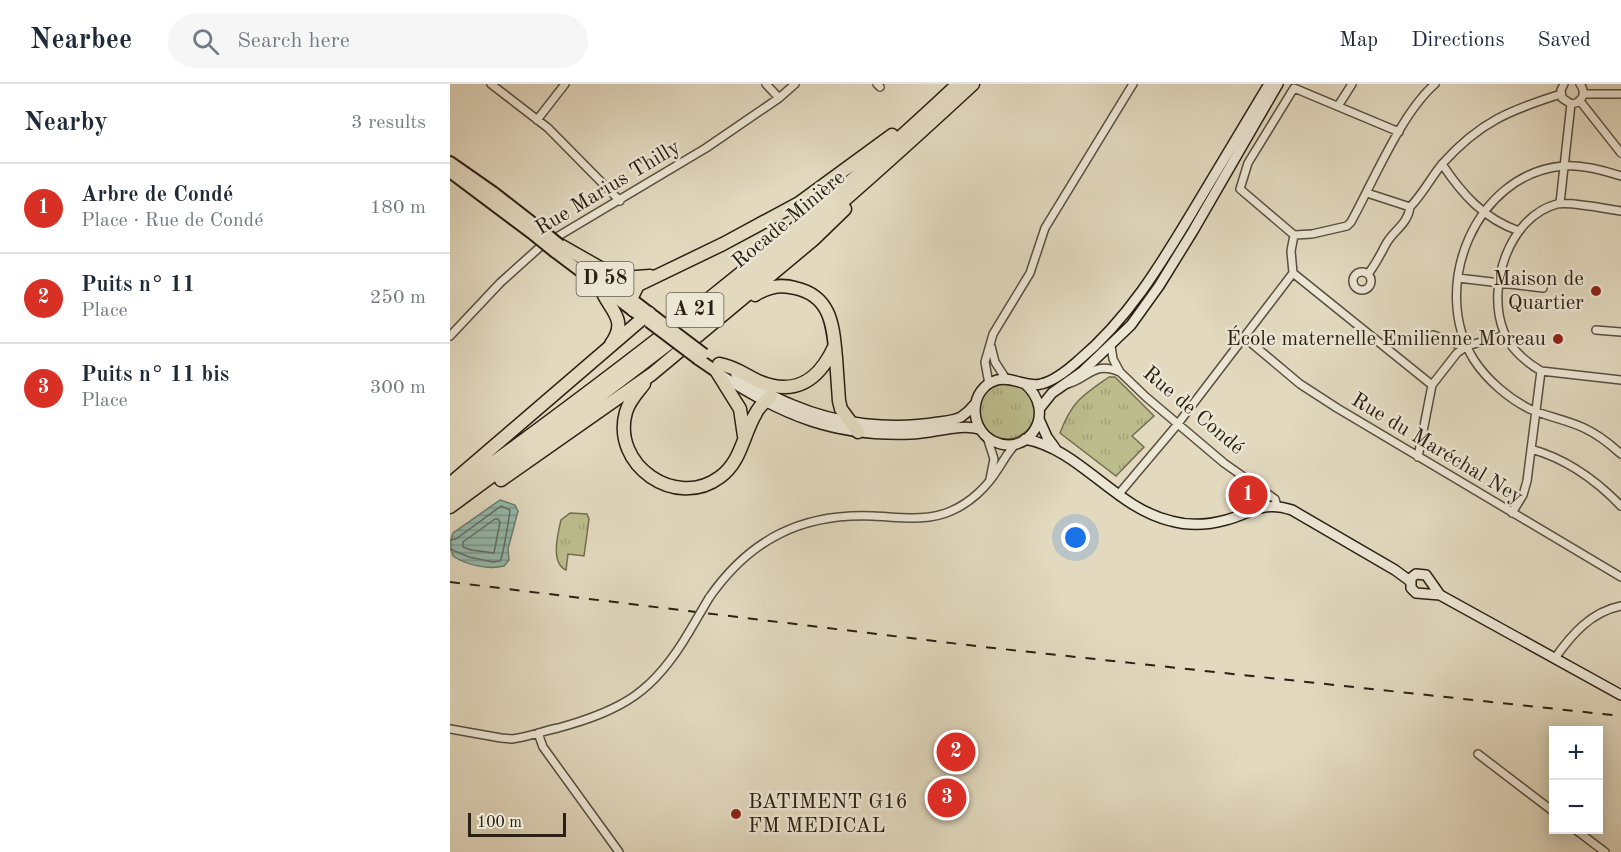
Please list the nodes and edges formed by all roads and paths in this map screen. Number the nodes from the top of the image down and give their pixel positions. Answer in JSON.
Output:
{"nodes":[{"id":1,"x":491,"y":84,"type":"edge"},
{"id":2,"x":565,"y":84,"type":"edge"},
{"id":3,"x":766,"y":84,"type":"edge"},
{"id":4,"x":795,"y":84,"type":"edge"},
{"id":5,"x":958,"y":84,"type":"edge"},
{"id":6,"x":973,"y":84,"type":"edge"},
{"id":7,"x":1133,"y":84,"type":"edge"},
{"id":8,"x":1269,"y":84,"type":"edge"},
{"id":9,"x":1278,"y":84,"type":"edge"},
{"id":10,"x":1352,"y":84,"type":"edge"},
{"id":11,"x":1435,"y":84,"type":"edge"},
{"id":12,"x":1564,"y":84,"type":"edge"},
{"id":13,"x":1580,"y":84,"type":"edge"},
{"id":14,"x":1421,"y":85,"type":"edge"},
{"id":15,"x":1560,"y":94,"type":"junction"},
{"id":16,"x":1584,"y":94,"type":"junction"},
{"id":17,"x":1621,"y":94,"type":"edge"},
{"id":18,"x":1423,"y":96,"type":"junction"},
{"id":19,"x":779,"y":98,"type":"junction"},
{"id":20,"x":1580,"y":101,"type":"junction"},
{"id":21,"x":1571,"y":104,"type":"junction"},
{"id":22,"x":1338,"y":106,"type":"junction"},
{"id":23,"x":928,"y":112,"type":"junction"},
{"id":24,"x":537,"y":120,"type":"junction"},
{"id":25,"x":1399,"y":132,"type":"junction"},
{"id":26,"x":916,"y":136,"type":"junction"},
{"id":27,"x":1621,"y":153,"type":"edge"},
{"id":28,"x":450,"y":162,"type":"edge"},
{"id":29,"x":1442,"y":164,"type":"junction"},
{"id":30,"x":1563,"y":166,"type":"junction"},
{"id":31,"x":450,"y":172,"type":"edge"},
{"id":32,"x":1621,"y":176,"type":"edge"},
{"id":33,"x":1367,"y":193,"type":"junction"},
{"id":34,"x":620,"y":201,"type":"junction"},
{"id":35,"x":1560,"y":203,"type":"junction"},
{"id":36,"x":1410,"y":207,"type":"junction"},
{"id":37,"x":1621,"y":211,"type":"edge"},
{"id":38,"x":1482,"y":212,"type":"junction"},
{"id":39,"x":536,"y":231,"type":"junction"},
{"id":40,"x":1519,"y":231,"type":"junction"},
{"id":41,"x":1294,"y":235,"type":"junction"},
{"id":42,"x":558,"y":248,"type":"junction"},
{"id":43,"x":1293,"y":273,"type":"junction"},
{"id":44,"x":1368,"y":274,"type":"dead end"},
{"id":45,"x":654,"y":276,"type":"junction"},
{"id":46,"x":1458,"y":278,"type":"junction"},
{"id":47,"x":1498,"y":282,"type":"junction"},
{"id":48,"x":600,"y":286,"type":"junction"},
{"id":49,"x":1543,"y":288,"type":"dead end"},
{"id":50,"x":736,"y":305,"type":"junction"},
{"id":51,"x":643,"y":313,"type":"junction"},
{"id":52,"x":1596,"y":330,"type":"dead end"},
{"id":53,"x":1621,"y":332,"type":"edge"},
{"id":54,"x":1504,"y":334,"type":"junction"},
{"id":55,"x":1433,"y":335,"type":"dead end"},
{"id":56,"x":450,"y":336,"type":"edge"},
{"id":57,"x":1244,"y":338,"type":"junction"},
{"id":58,"x":990,"y":344,"type":"junction"},
{"id":59,"x":835,"y":346,"type":"junction"},
{"id":60,"x":1111,"y":346,"type":"junction"},
{"id":61,"x":1467,"y":346,"type":"junction"},
{"id":62,"x":605,"y":351,"type":"junction"},
{"id":63,"x":718,"y":368,"type":"junction"},
{"id":64,"x":1541,"y":371,"type":"junction"},
{"id":65,"x":1120,"y":372,"type":"junction"},
{"id":66,"x":652,"y":374,"type":"junction"},
{"id":67,"x":1006,"y":379,"type":"junction"},
{"id":68,"x":1621,"y":380,"type":"edge"},
{"id":69,"x":1024,"y":383,"type":"junction"},
{"id":70,"x":989,"y":384,"type":"junction"},
{"id":71,"x":1064,"y":385,"type":"junction"},
{"id":72,"x":1432,"y":385,"type":"junction"},
{"id":73,"x":768,"y":399,"type":"junction"},
{"id":74,"x":975,"y":404,"type":"junction"},
{"id":75,"x":1040,"y":408,"type":"junction"},
{"id":76,"x":1536,"y":411,"type":"junction"},
{"id":77,"x":1039,"y":419,"type":"junction"},
{"id":78,"x":849,"y":421,"type":"junction"},
{"id":79,"x":1177,"y":425,"type":"junction"},
{"id":80,"x":979,"y":429,"type":"junction"},
{"id":81,"x":858,"y":432,"type":"junction"},
{"id":82,"x":987,"y":437,"type":"junction"},
{"id":83,"x":1021,"y":441,"type":"junction"},
{"id":84,"x":744,"y":443,"type":"junction"},
{"id":85,"x":1531,"y":449,"type":"junction"},
{"id":86,"x":1056,"y":450,"type":"junction"},
{"id":87,"x":1621,"y":454,"type":"edge"},
{"id":88,"x":1418,"y":457,"type":"junction"},
{"id":89,"x":990,"y":479,"type":"junction"},
{"id":90,"x":450,"y":484,"type":"edge"},
{"id":91,"x":450,"y":494,"type":"edge"},
{"id":92,"x":1118,"y":495,"type":"junction"},
{"id":93,"x":1277,"y":506,"type":"junction"},
{"id":94,"x":1621,"y":506,"type":"edge"},
{"id":95,"x":450,"y":507,"type":"edge"},
{"id":96,"x":1512,"y":513,"type":"junction"},
{"id":97,"x":450,"y":514,"type":"edge"},
{"id":98,"x":1411,"y":578,"type":"junction"},
{"id":99,"x":1621,"y":578,"type":"edge"},
{"id":100,"x":1430,"y":583,"type":"junction"},
{"id":101,"x":1423,"y":593,"type":"junction"},
{"id":102,"x":1440,"y":595,"type":"junction"},
{"id":103,"x":1621,"y":606,"type":"edge"},
{"id":104,"x":1555,"y":658,"type":"junction"},
{"id":105,"x":1621,"y":695,"type":"edge"},
{"id":106,"x":450,"y":729,"type":"edge"},
{"id":107,"x":538,"y":733,"type":"junction"},
{"id":108,"x":1478,"y":754,"type":"dead end"},
{"id":109,"x":1549,"y":808,"type":"edge"},
{"id":110,"x":1581,"y":834,"type":"edge"},
{"id":111,"x":619,"y":852,"type":"edge"},
{"id":112,"x":1605,"y":852,"type":"edge"}],
"edges":[{"from":1,"to":24,"type":"street"},
{"from":2,"to":24,"type":"street"},
{"from":3,"to":19,"type":"street"},
{"from":4,"to":19,"type":"street","name":"Rue Marius Thilly"},
{"from":5,"to":23,"type":"highway","name":"Rocade Minière","number":"A 21"},
{"from":6,"to":26,"type":"highway","name":"Rocade Minière","number":"A 21"},
{"from":7,"to":58,"type":"street"},
{"from":8,"to":69,"type":"main road"},
{"from":9,"to":60,"type":"main road"},
{"from":10,"to":22,"type":"street"},
{"from":11,"to":18,"type":"street"},
{"from":12,"to":15,"type":"street"},
{"from":13,"to":16,"type":"street"},
{"from":14,"to":18,"type":"street"},
{"from":15,"to":21,"type":"street"},
{"from":15,"to":29,"type":"street"},
{"from":16,"to":17,"type":"street"},
{"from":16,"to":20,"type":"street"},
{"from":18,"to":25,"type":"street"},
{"from":19,"to":34,"type":"street","name":"Rue Marius Thilly"},
{"from":20,"to":21,"type":"street"},
{"from":20,"to":27,"type":"street"},
{"from":21,"to":30,"type":"street"},
{"from":22,"to":25,"type":"street"},
{"from":22,"to":41,"type":"street"},
{"from":23,"to":45,"type":"highway"},
{"from":23,"to":91,"type":"highway","name":"Rocade Minière","number":"A 21"},
{"from":24,"to":34,"type":"street"},
{"from":25,"to":33,"type":"street"},
{"from":26,"to":50,"type":"highway"},
{"from":26,"to":95,"type":"highway","name":"Rocade Minière","number":"A 21"},
{"from":28,"to":39,"type":"highway","number":"D 58"},
{"from":29,"to":36,"type":"street"},
{"from":29,"to":38,"type":"street"},
{"from":30,"to":32,"type":"street"},
{"from":30,"to":35,"type":"street"},
{"from":30,"to":38,"type":"street"},
{"from":31,"to":39,"type":"highway","number":"D 58"},
{"from":33,"to":36,"type":"street"},
{"from":33,"to":41,"type":"street"},
{"from":34,"to":56,"type":"street","name":"Rue Marius Thilly"},
{"from":35,"to":37,"type":"street"},
{"from":35,"to":40,"type":"street"},
{"from":36,"to":44,"type":"street"},
{"from":38,"to":40,"type":"street"},
{"from":38,"to":46,"type":"street"},
{"from":39,"to":42,"type":"highway","number":"D 58","bridge":true},
{"from":40,"to":47,"type":"street"},
{"from":41,"to":43,"type":"street"},
{"from":42,"to":45,"type":"highway"},
{"from":42,"to":48,"type":"highway","number":"D 58"},
{"from":42,"to":51,"type":"highway","number":"D 58"},
{"from":43,"to":57,"type":"street"},
{"from":43,"to":72,"type":"street"},
{"from":45,"to":51,"type":"highway"},
{"from":46,"to":47,"type":"street"},
{"from":46,"to":61,"type":"street"},
{"from":47,"to":49,"type":"street"},
{"from":47,"to":54,"type":"street"},
{"from":48,"to":51,"type":"highway","number":"D 58"},
{"from":48,"to":62,"type":"highway"},
{"from":50,"to":59,"type":"highway"},
{"from":50,"to":66,"type":"highway"},
{"from":51,"to":62,"type":"highway"},
{"from":51,"to":63,"type":"highway","number":"D 58","bridge":true},
{"from":52,"to":53,"type":"street"},
{"from":54,"to":61,"type":"street"},
{"from":54,"to":64,"type":"street"},
{"from":55,"to":61,"type":"street"},
{"from":57,"to":79,"type":"street"},
{"from":57,"to":88,"type":"street","name":"Rue du Maréchal Ney"},
{"from":58,"to":67,"type":"street"},
{"from":58,"to":70,"type":"street"},
{"from":59,"to":63,"type":"highway"},
{"from":59,"to":78,"type":"highway"},
{"from":60,"to":65,"type":"street","name":"Rue de Condé"},
{"from":60,"to":71,"type":"main road"},
{"from":61,"to":72,"type":"street"},
{"from":61,"to":76,"type":"street"},
{"from":62,"to":90,"type":"highway"},
{"from":63,"to":73,"type":"main road","number":"D 58"},
{"from":63,"to":84,"type":"highway"},
{"from":64,"to":68,"type":"street"},
{"from":64,"to":76,"type":"street"},
{"from":65,"to":71,"type":"street","name":"Rue de Condé"},
{"from":65,"to":79,"type":"street","name":"Rue de Condé"},
{"from":66,"to":84,"type":"highway"},
{"from":66,"to":97,"type":"highway"},
{"from":67,"to":69,"type":"main road"},
{"from":67,"to":70,"type":"main road"},
{"from":69,"to":75,"type":"main road"},
{"from":70,"to":74,"type":"main road"},
{"from":71,"to":75,"type":"main road"},
{"from":72,"to":88,"type":"street"},
{"from":73,"to":78,"type":"main road","number":"D 58"},
{"from":73,"to":81,"type":"main road","number":"D 58"},
{"from":73,"to":84,"type":"highway"},
{"from":74,"to":78,"type":"main road","number":"D 58"},
{"from":74,"to":80,"type":"main road"},
{"from":75,"to":77,"type":"main road"},
{"from":76,"to":85,"type":"street"},
{"from":76,"to":87,"type":"street"},
{"from":77,"to":83,"type":"main road"},
{"from":77,"to":86,"type":"main road"},
{"from":78,"to":81,"type":"highway"},
{"from":79,"to":92,"type":"street"},
{"from":79,"to":93,"type":"street","name":"Rue de Condé"},
{"from":80,"to":81,"type":"main road","number":"D 58"},
{"from":80,"to":82,"type":"main road"},
{"from":82,"to":83,"type":"main road"},
{"from":82,"to":89,"type":"street"},
{"from":83,"to":86,"type":"main road"},
{"from":83,"to":89,"type":"street"},
{"from":85,"to":94,"type":"street"},
{"from":85,"to":96,"type":"street"},
{"from":86,"to":92,"type":"main road"},
{"from":88,"to":96,"type":"street","name":"Rue du Maréchal Ney"},
{"from":89,"to":107,"type":"street","bridge":true},
{"from":92,"to":93,"type":"main road"},
{"from":93,"to":98,"type":"main road","name":"Rue de Condé"},
{"from":96,"to":99,"type":"street","name":"Rue du Maréchal Ney"},
{"from":98,"to":100,"type":"main road"},
{"from":98,"to":101,"type":"main road"},
{"from":100,"to":101,"type":"main road"},
{"from":100,"to":102,"type":"main road"},
{"from":101,"to":102,"type":"main road"},
{"from":102,"to":104,"type":"main road"},
{"from":103,"to":104,"type":"street"},
{"from":104,"to":105,"type":"main road"},
{"from":106,"to":107,"type":"street"},
{"from":107,"to":111,"type":"street"},
{"from":108,"to":109,"type":"street"},
{"from":110,"to":112,"type":"street"}]}
